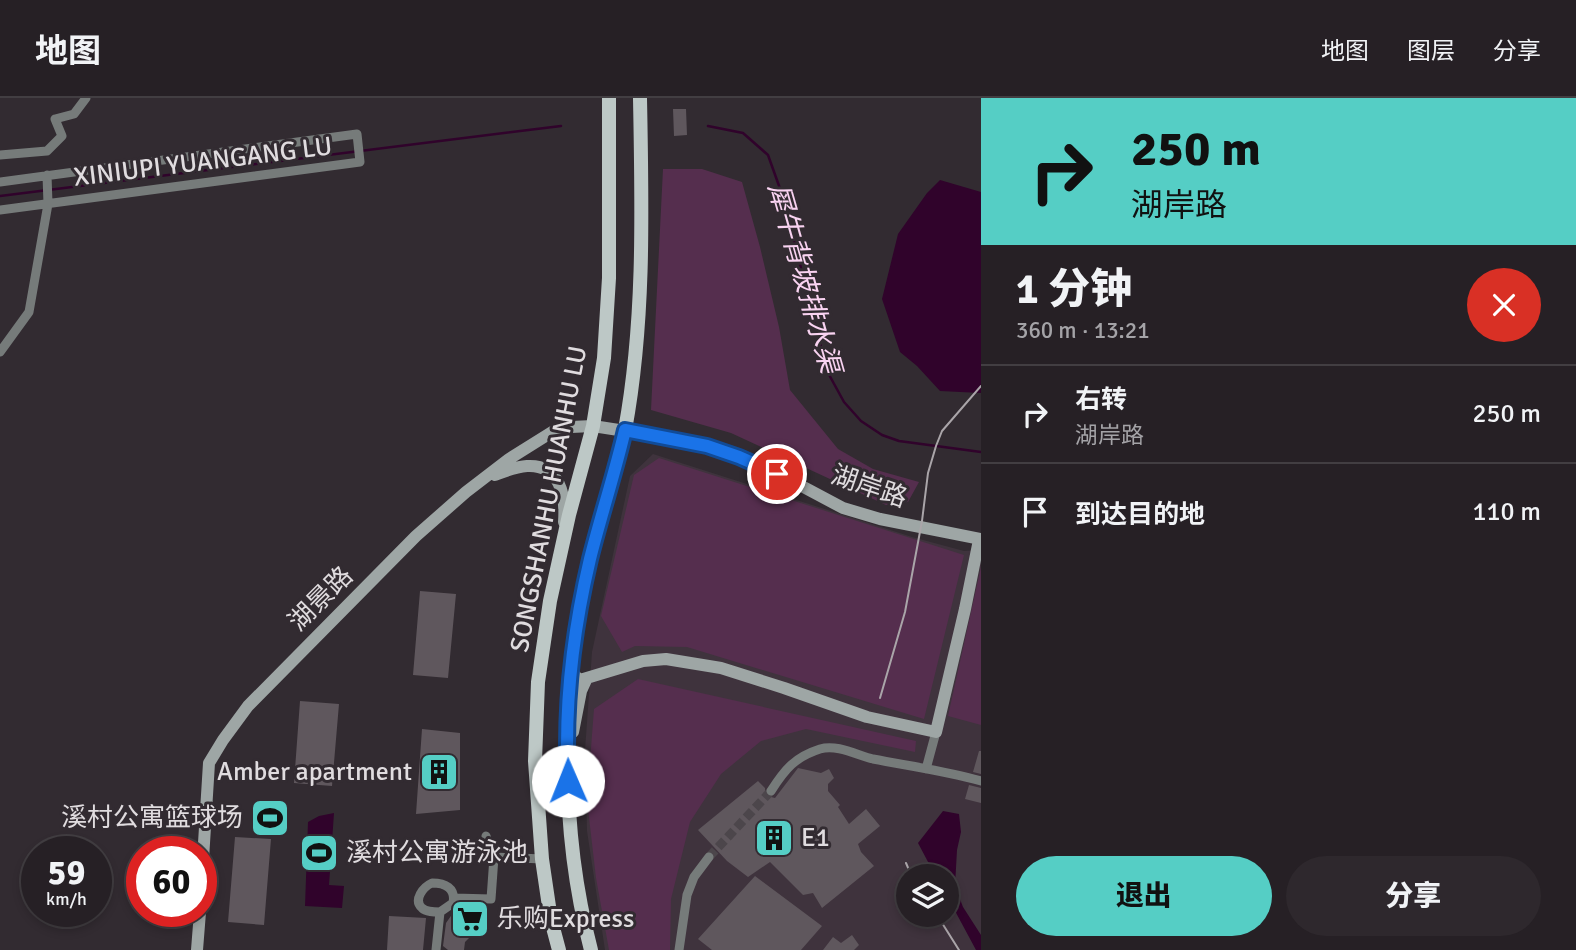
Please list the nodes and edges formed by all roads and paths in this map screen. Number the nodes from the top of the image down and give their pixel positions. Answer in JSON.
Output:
{"nodes":[{"id":1,"x":86,"y":98,"type":"edge"},
{"id":2,"x":609,"y":98,"type":"edge"},
{"id":3,"x":640,"y":98,"type":"edge"},
{"id":4,"x":0,"y":155,"type":"edge"},
{"id":5,"x":47,"y":174,"type":"junction"},
{"id":6,"x":0,"y":182,"type":"edge"},
{"id":7,"x":48,"y":204,"type":"junction"},
{"id":8,"x":0,"y":210,"type":"edge"},
{"id":9,"x":0,"y":352,"type":"edge"},
{"id":10,"x":593,"y":426,"type":"junction"},
{"id":11,"x":625,"y":430,"type":"junction"},
{"id":12,"x":485,"y":478,"type":"junction"},
{"id":13,"x":980,"y":539,"type":"edge"},
{"id":14,"x":563,"y":541,"type":"junction"},
{"id":15,"x":572,"y":666,"type":"junction"},
{"id":16,"x":590,"y":678,"type":"junction"},
{"id":17,"x":936,"y":732,"type":"junction"},
{"id":18,"x":567,"y":760,"type":"junction"},
{"id":19,"x":926,"y":769,"type":"junction"},
{"id":20,"x":981,"y":781,"type":"edge"},
{"id":21,"x":772,"y":790,"type":"tunnel mouth"},
{"id":22,"x":204,"y":836,"type":"edge"},
{"id":23,"x":486,"y":836,"type":"dead end"},
{"id":24,"x":494,"y":857,"type":"junction"},
{"id":25,"x":709,"y":857,"type":"tunnel mouth"},
{"id":26,"x":542,"y":859,"type":"junction"},
{"id":27,"x":454,"y":898,"type":"junction"},
{"id":28,"x":440,"y":912,"type":"junction"},
{"id":29,"x":199,"y":927,"type":"edge"},
{"id":30,"x":198,"y":950,"type":"edge"},
{"id":31,"x":436,"y":950,"type":"edge"},
{"id":32,"x":559,"y":950,"type":"edge"},
{"id":33,"x":591,"y":950,"type":"edge"},
{"id":34,"x":679,"y":950,"type":"edge"}],
"edges":[{"from":1,"to":4,"type":"street"},
{"from":2,"to":10,"type":"main road","name":"SONGSHANHU HUANHU LU"},
{"from":3,"to":11,"type":"main road","name":"SONGSHANHU HUANHU LU"},
{"from":5,"to":6,"type":"street","name":"XINIUPI YUANGANG LU"},
{"from":5,"to":7,"type":"street"},
{"from":5,"to":7,"type":"street","name":"XINIUPI YUANGANG LU"},
{"from":7,"to":8,"type":"street","name":"XINIUPI YUANGANG LU"},
{"from":7,"to":9,"type":"street"},
{"from":10,"to":11,"type":"street","name":"湖岸路"},
{"from":10,"to":12,"type":"street","name":"湖景路"},
{"from":10,"to":14,"type":"main road","name":"SONGSHANHU HUANHU LU"},
{"from":11,"to":13,"type":"street","name":"湖岸路"},
{"from":11,"to":15,"type":"main road","name":"SONGSHANHU HUANHU LU"},
{"from":12,"to":14,"type":"street"},
{"from":12,"to":22,"type":"street","name":"湖景路"},
{"from":13,"to":17,"type":"street"},
{"from":14,"to":26,"type":"main road","name":"SONGSHANHU HUANHU LU"},
{"from":15,"to":16,"type":"street"},
{"from":15,"to":18,"type":"main road","name":"SONGSHANHU HUANHU LU"},
{"from":16,"to":17,"type":"street"},
{"from":16,"to":18,"type":"street"},
{"from":17,"to":19,"type":"street"},
{"from":18,"to":33,"type":"main road","name":"SONGSHANHU HUANHU LU"},
{"from":19,"to":20,"type":"street"},
{"from":19,"to":21,"type":"street"},
{"from":23,"to":24,"type":"street"},
{"from":24,"to":26,"type":"street"},
{"from":24,"to":27,"type":"street"},
{"from":25,"to":34,"type":"street"},
{"from":26,"to":32,"type":"main road","name":"SONGSHANHU HUANHU LU"},
{"from":27,"to":28,"type":"street"},
{"from":27,"to":28,"type":"street"},
{"from":28,"to":31,"type":"street"},
{"from":29,"to":30,"type":"street"}]}
